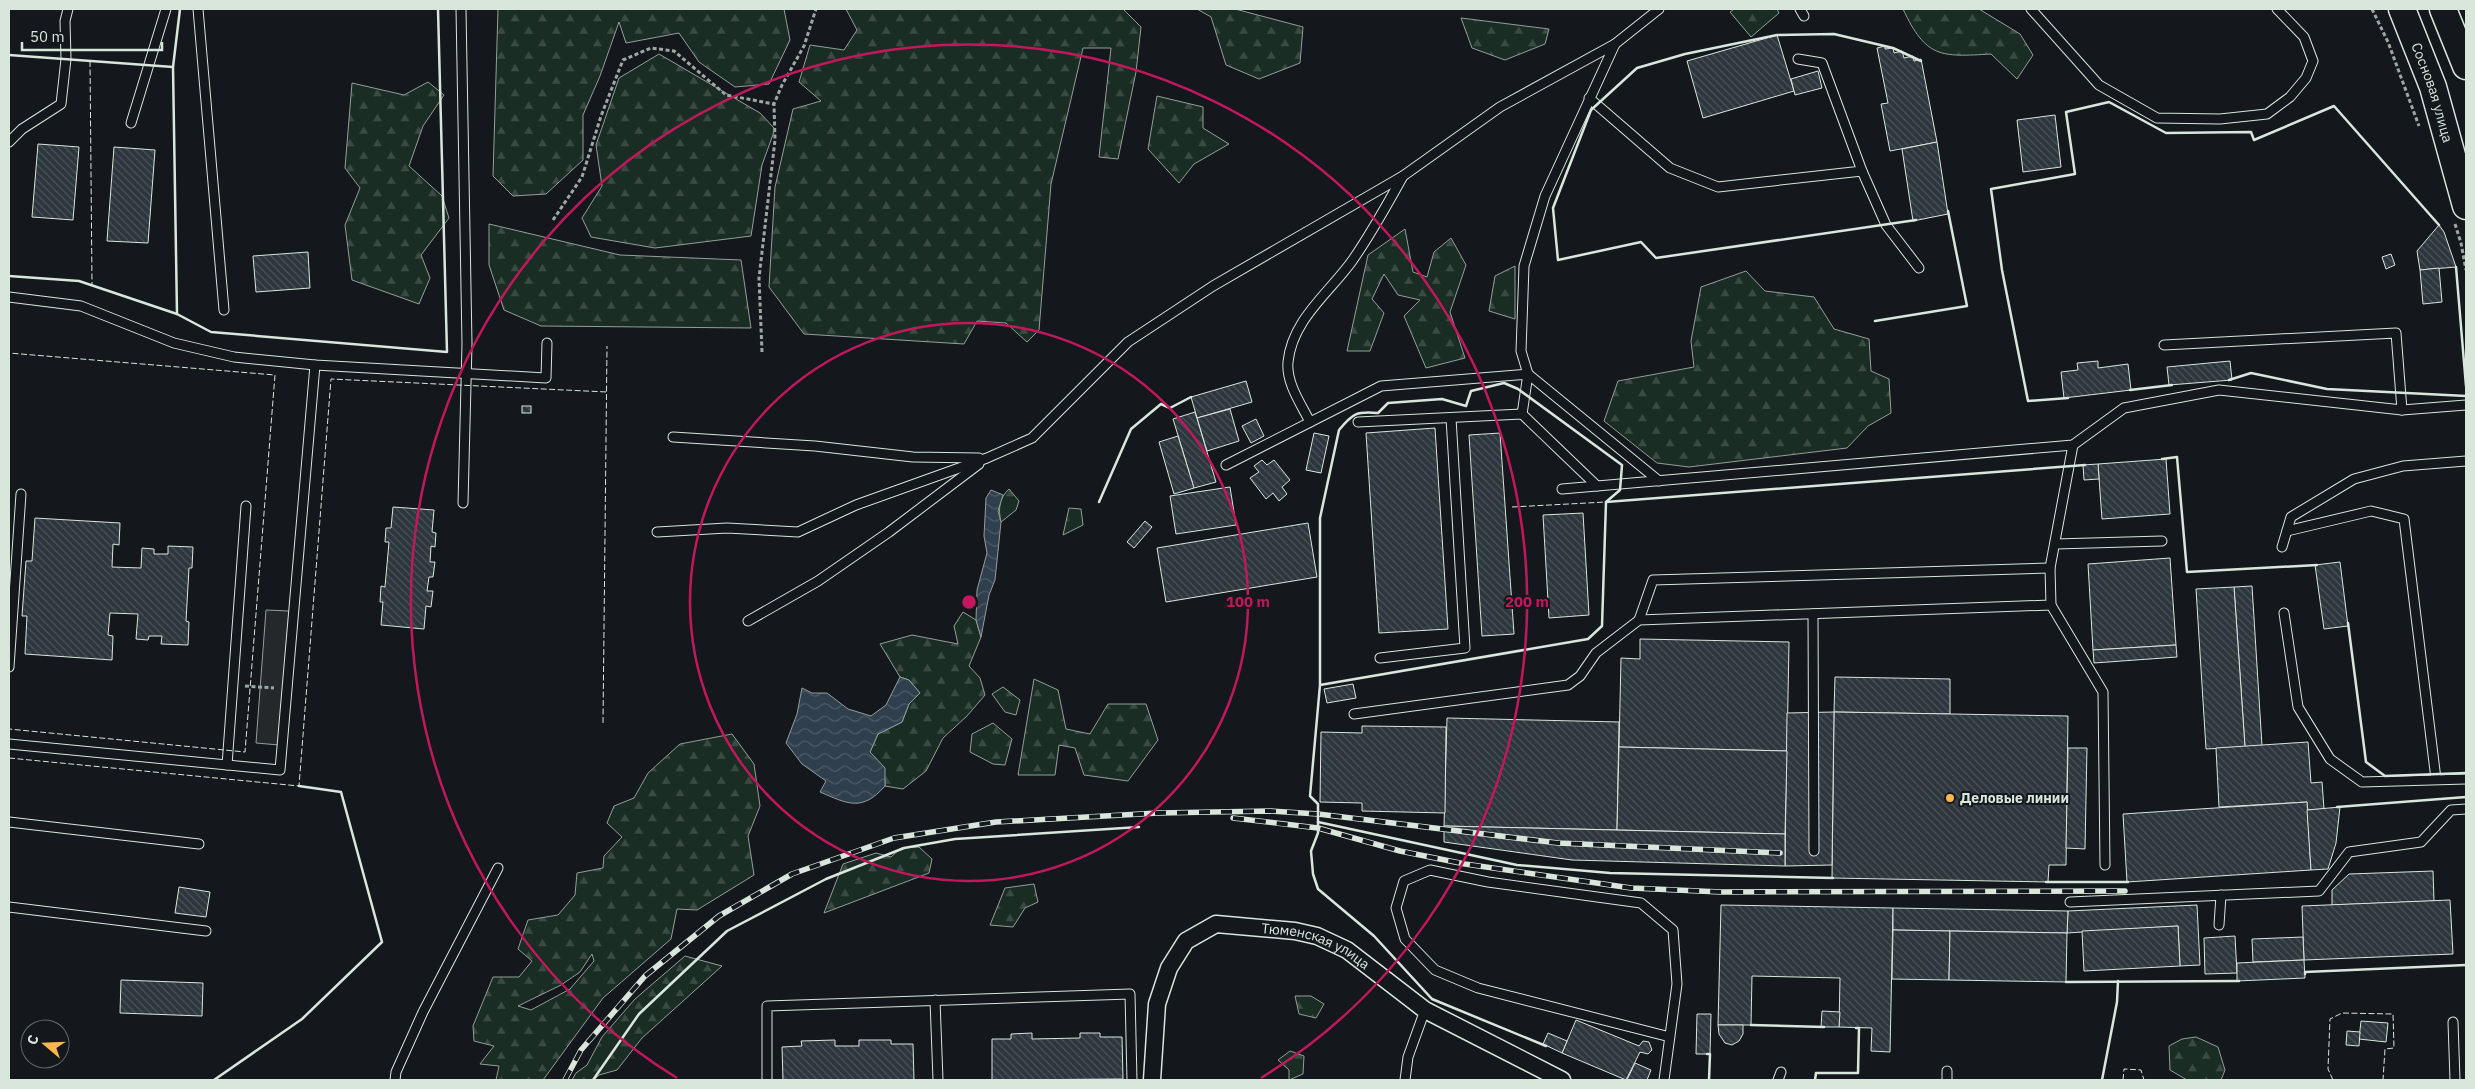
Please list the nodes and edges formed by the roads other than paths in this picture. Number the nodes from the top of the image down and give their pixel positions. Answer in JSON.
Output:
{"nodes":[{"id":1,"x":68,"y":9,"type":"edge"},
{"id":2,"x":166,"y":9,"type":"edge"},
{"id":3,"x":198,"y":9,"type":"edge"},
{"id":4,"x":461,"y":9,"type":"edge"},
{"id":5,"x":1659,"y":9,"type":"edge"},
{"id":6,"x":2031,"y":9,"type":"edge"},
{"id":7,"x":2277,"y":9,"type":"edge"},
{"id":8,"x":2402,"y":9,"type":"edge"},
{"id":9,"x":2443,"y":9,"type":"edge"},
{"id":10,"x":1615,"y":44,"type":"junction"},
{"id":11,"x":1798,"y":59,"type":"dead end"},
{"id":12,"x":2466,"y":66,"type":"edge"},
{"id":13,"x":1588,"y":98,"type":"junction"},
{"id":14,"x":132,"y":123,"type":"dead end"},
{"id":15,"x":9,"y":142,"type":"edge"},
{"id":16,"x":1862,"y":171,"type":"junction"},
{"id":17,"x":1403,"y":176,"type":"junction"},
{"id":18,"x":2466,"y":206,"type":"edge"},
{"id":19,"x":1919,"y":268,"type":"dead end"},
{"id":20,"x":9,"y":297,"type":"edge"},
{"id":21,"x":224,"y":310,"type":"dead end"},
{"id":22,"x":547,"y":342,"type":"dead end"},
{"id":23,"x":2164,"y":345,"type":"dead end"},
{"id":24,"x":315,"y":365,"type":"junction"},
{"id":25,"x":467,"y":373,"type":"junction"},
{"id":26,"x":1528,"y":374,"type":"junction"},
{"id":27,"x":2466,"y":405,"type":"edge"},
{"id":28,"x":2402,"y":410,"type":"junction"},
{"id":29,"x":1522,"y":414,"type":"junction"},
{"id":30,"x":1451,"y":418,"type":"junction"},
{"id":31,"x":1310,"y":422,"type":"junction"},
{"id":32,"x":1358,"y":422,"type":"dead end"},
{"id":33,"x":673,"y":437,"type":"dead end"},
{"id":34,"x":2073,"y":445,"type":"junction"},
{"id":35,"x":987,"y":458,"type":"junction"},
{"id":36,"x":2466,"y":461,"type":"edge"},
{"id":37,"x":1226,"y":465,"type":"dead end"},
{"id":38,"x":1659,"y":481,"type":"junction"},
{"id":39,"x":1597,"y":486,"type":"junction"},
{"id":40,"x":1562,"y":489,"type":"dead end"},
{"id":41,"x":20,"y":494,"type":"dead end"},
{"id":42,"x":463,"y":503,"type":"dead end"},
{"id":43,"x":246,"y":506,"type":"dead end"},
{"id":44,"x":2287,"y":531,"type":"junction"},
{"id":45,"x":657,"y":532,"type":"dead end"},
{"id":46,"x":2162,"y":541,"type":"dead end"},
{"id":47,"x":2055,"y":544,"type":"junction"},
{"id":48,"x":2282,"y":546,"type":"dead end"},
{"id":49,"x":2050,"y":568,"type":"junction"},
{"id":50,"x":2051,"y":605,"type":"junction"},
{"id":51,"x":2284,"y":613,"type":"dead end"},
{"id":52,"x":1813,"y":614,"type":"junction"},
{"id":53,"x":1639,"y":620,"type":"junction"},
{"id":54,"x":748,"y":622,"type":"dead end"},
{"id":55,"x":1380,"y":658,"type":"dead end"},
{"id":56,"x":9,"y":667,"type":"edge"},
{"id":57,"x":1354,"y":714,"type":"dead end"},
{"id":58,"x":9,"y":744,"type":"edge"},
{"id":59,"x":228,"y":765,"type":"junction"},
{"id":60,"x":2436,"y":779,"type":"junction"},
{"id":61,"x":2466,"y":779,"type":"edge"},
{"id":62,"x":2466,"y":808,"type":"edge"},
{"id":63,"x":9,"y":822,"type":"edge"},
{"id":64,"x":199,"y":844,"type":"dead end"},
{"id":65,"x":1814,"y":851,"type":"dead end"},
{"id":66,"x":2105,"y":865,"type":"dead end"},
{"id":67,"x":498,"y":868,"type":"dead end"},
{"id":68,"x":2221,"y":895,"type":"junction"},
{"id":69,"x":2070,"y":902,"type":"dead end"},
{"id":70,"x":9,"y":908,"type":"edge"},
{"id":71,"x":2219,"y":925,"type":"dead end"},
{"id":72,"x":206,"y":931,"type":"dead end"},
{"id":73,"x":935,"y":1000,"type":"junction"},
{"id":74,"x":1425,"y":1010,"type":"junction"},
{"id":75,"x":2453,"y":1022,"type":"dead end"},
{"id":76,"x":1670,"y":1037,"type":"junction"},
{"id":77,"x":1558,"y":1079,"type":"edge"},
{"id":78,"x":395,"y":1080,"type":"edge"},
{"id":79,"x":767,"y":1080,"type":"edge"},
{"id":80,"x":938,"y":1080,"type":"edge"},
{"id":81,"x":1132,"y":1080,"type":"edge"},
{"id":82,"x":1152,"y":1080,"type":"edge"},
{"id":83,"x":1405,"y":1080,"type":"edge"},
{"id":84,"x":1664,"y":1080,"type":"edge"},
{"id":85,"x":2455,"y":1080,"type":"edge"}],
"edges":[{"from":1,"to":15,"type":"lane"},
{"from":2,"to":14,"type":"lane"},
{"from":3,"to":21,"type":"lane"},
{"from":4,"to":25,"type":"lane"},
{"from":5,"to":10,"type":"lane"},
{"from":6,"to":7,"type":"lane"},
{"from":8,"to":18,"type":"main road","name":"Сосновая улица"},
{"from":9,"to":12,"type":"main road"},
{"from":10,"to":13,"type":"lane"},
{"from":10,"to":17,"type":"lane"},
{"from":11,"to":16,"type":"lane"},
{"from":13,"to":16,"type":"lane"},
{"from":13,"to":26,"type":"lane"},
{"from":16,"to":19,"type":"lane"},
{"from":17,"to":31,"type":"lane"},
{"from":17,"to":35,"type":"lane"},
{"from":20,"to":24,"type":"lane"},
{"from":22,"to":25,"type":"lane"},
{"from":23,"to":28,"type":"lane"},
{"from":24,"to":25,"type":"lane"},
{"from":24,"to":59,"type":"lane"},
{"from":25,"to":42,"type":"lane"},
{"from":26,"to":29,"type":"lane"},
{"from":26,"to":31,"type":"lane"},
{"from":26,"to":38,"type":"lane"},
{"from":27,"to":28,"type":"lane"},
{"from":28,"to":34,"type":"lane"},
{"from":29,"to":30,"type":"lane"},
{"from":29,"to":39,"type":"lane"},
{"from":30,"to":32,"type":"lane"},
{"from":30,"to":55,"type":"lane"},
{"from":31,"to":37,"type":"lane"},
{"from":33,"to":35,"type":"lane"},
{"from":34,"to":38,"type":"lane"},
{"from":34,"to":47,"type":"lane"},
{"from":35,"to":45,"type":"lane"},
{"from":35,"to":54,"type":"lane"},
{"from":36,"to":44,"type":"lane"},
{"from":38,"to":39,"type":"lane"},
{"from":39,"to":40,"type":"lane"},
{"from":41,"to":56,"type":"lane"},
{"from":43,"to":59,"type":"lane"},
{"from":44,"to":48,"type":"lane"},
{"from":44,"to":60,"type":"lane"},
{"from":46,"to":47,"type":"lane"},
{"from":47,"to":49,"type":"lane"},
{"from":49,"to":50,"type":"lane"},
{"from":49,"to":53,"type":"lane"},
{"from":50,"to":52,"type":"lane"},
{"from":50,"to":66,"type":"lane"},
{"from":51,"to":60,"type":"lane"},
{"from":52,"to":53,"type":"lane"},
{"from":52,"to":65,"type":"lane"},
{"from":53,"to":57,"type":"lane"},
{"from":58,"to":59,"type":"lane"},
{"from":60,"to":61,"type":"lane"},
{"from":62,"to":68,"type":"lane"},
{"from":63,"to":64,"type":"lane"},
{"from":67,"to":78,"type":"lane"},
{"from":68,"to":69,"type":"lane"},
{"from":68,"to":71,"type":"lane"},
{"from":70,"to":72,"type":"lane"},
{"from":73,"to":79,"type":"lane"},
{"from":73,"to":80,"type":"lane"},
{"from":73,"to":81,"type":"lane"},
{"from":74,"to":77,"type":"street","name":"Тюменская улица"},
{"from":74,"to":82,"type":"street","name":"Тюменская улица"},
{"from":74,"to":83,"type":"lane"},
{"from":75,"to":85,"type":"lane"},
{"from":76,"to":76,"type":"lane"},
{"from":76,"to":84,"type":"lane"}]}
